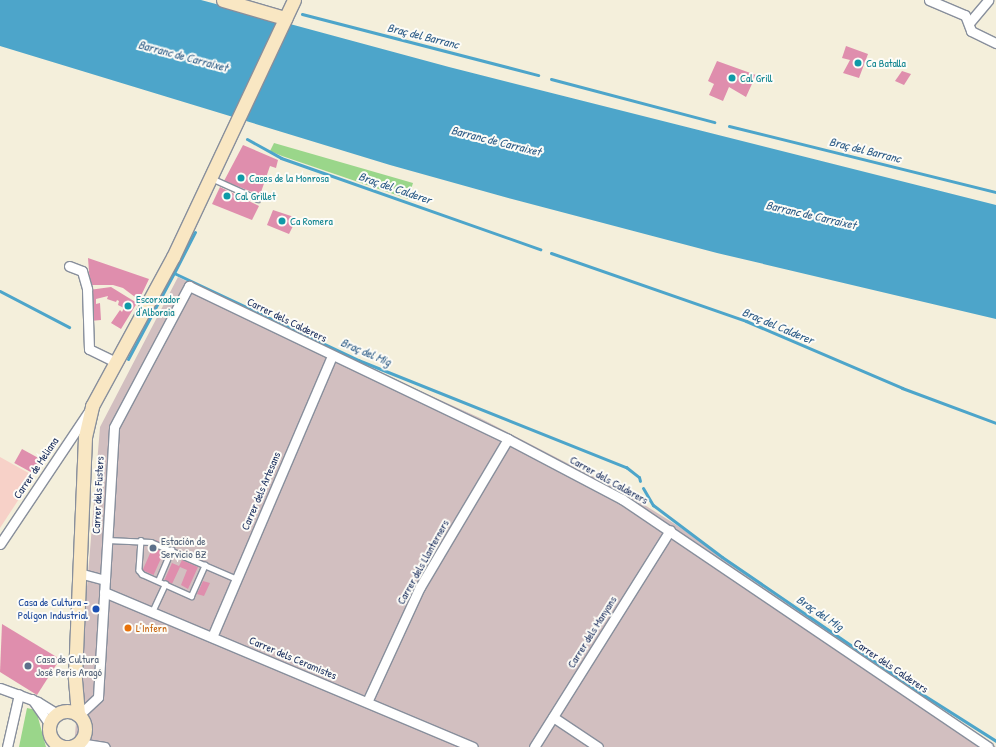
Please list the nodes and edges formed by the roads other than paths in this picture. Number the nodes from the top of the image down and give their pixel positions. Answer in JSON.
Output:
{"nodes":[{"id":1,"x":223,"y":0,"type":"edge"},
{"id":2,"x":294,"y":0,"type":"edge"},
{"id":3,"x":929,"y":0,"type":"edge"},
{"id":4,"x":988,"y":0,"type":"edge"},
{"id":5,"x":283,"y":18,"type":"junction"},
{"id":6,"x":969,"y":23,"type":"junction"},
{"id":7,"x":996,"y":43,"type":"edge"},
{"id":8,"x":211,"y":178,"type":"junction"},
{"id":9,"x":258,"y":199,"type":"dead end"},
{"id":10,"x":70,"y":266,"type":"dead end"},
{"id":11,"x":189,"y":286,"type":"joint"},
{"id":12,"x":332,"y":355,"type":"junction"},
{"id":13,"x":116,"y":362,"type":"junction"},
{"id":14,"x":92,"y":406,"type":"junction"},
{"id":15,"x":508,"y":439,"type":"junction"},
{"id":16,"x":670,"y":530,"type":"junction"},
{"id":17,"x":107,"y":540,"type":"junction"},
{"id":18,"x":140,"y":540,"type":"junction"},
{"id":19,"x":0,"y":544,"type":"edge"},
{"id":20,"x":171,"y":550,"type":"junction"},
{"id":21,"x":205,"y":565,"type":"junction"},
{"id":22,"x":79,"y":572,"type":"junction"},
{"id":23,"x":237,"y":579,"type":"junction"},
{"id":24,"x":105,"y":580,"type":"junction"},
{"id":25,"x":158,"y":581,"type":"junction"},
{"id":26,"x":164,"y":584,"type":"junction"},
{"id":27,"x":104,"y":592,"type":"junction"},
{"id":28,"x":152,"y":612,"type":"junction"},
{"id":29,"x":212,"y":637,"type":"junction"},
{"id":30,"x":75,"y":676,"type":"junction"},
{"id":31,"x":0,"y":688,"type":"edge"},
{"id":32,"x":19,"y":694,"type":"junction"},
{"id":33,"x":32,"y":699,"type":"junction"},
{"id":34,"x":367,"y":702,"type":"junction"},
{"id":35,"x":61,"y":712,"type":"junction"},
{"id":36,"x":79,"y":714,"type":"junction"},
{"id":37,"x":553,"y":717,"type":"junction"},
{"id":38,"x":50,"y":725,"type":"junction"},
{"id":39,"x":54,"y":744,"type":"edge"},
{"id":40,"x":72,"y":746,"type":"edge"},
{"id":41,"x":7,"y":747,"type":"edge"},
{"id":42,"x":105,"y":747,"type":"edge"},
{"id":43,"x":473,"y":747,"type":"edge"},
{"id":44,"x":534,"y":747,"type":"edge"},
{"id":45,"x":598,"y":747,"type":"edge"},
{"id":46,"x":988,"y":747,"type":"edge"}],
"edges":[{"from":1,"to":5,"type":"main road"},
{"from":2,"to":5,"type":"main road"},
{"from":3,"to":6,"type":"street"},
{"from":4,"to":6,"type":"street"},
{"from":5,"to":8,"type":"main road"},
{"from":6,"to":7,"type":"street"},
{"from":8,"to":9,"type":"lane"},
{"from":8,"to":13,"type":"main road"},
{"from":10,"to":13,"type":"street"},
{"from":11,"to":12,"type":"street","name":"Carrer dels Calderers"},
{"from":11,"to":17,"type":"street","name":"Carrer dels Fusters"},
{"from":12,"to":15,"type":"street","name":"Carrer dels Calderers"},
{"from":12,"to":23,"type":"street","name":"Carrer dels Artesans"},
{"from":13,"to":14,"type":"main road"},
{"from":14,"to":19,"type":"street","name":"Carrer de Meliana"},
{"from":14,"to":22,"type":"main road"},
{"from":15,"to":16,"type":"street","name":"Carrer dels Calderers"},
{"from":15,"to":34,"type":"street","name":"Carrer dels Llanterners"},
{"from":16,"to":37,"type":"street","name":"Carrer dels Manyans"},
{"from":16,"to":46,"type":"street","name":"Carrer dels Calderers"},
{"from":17,"to":18,"type":"lane"},
{"from":17,"to":24,"type":"street","name":"Carrer dels Fusters"},
{"from":18,"to":20,"type":"lane"},
{"from":18,"to":25,"type":"lane"},
{"from":20,"to":21,"type":"lane"},
{"from":20,"to":25,"type":"lane"},
{"from":21,"to":23,"type":"lane"},
{"from":21,"to":26,"type":"lane"},
{"from":22,"to":24,"type":"street"},
{"from":22,"to":30,"type":"main road"},
{"from":23,"to":29,"type":"street","name":"Carrer dels Artesans"},
{"from":24,"to":27,"type":"street","name":"Carrer dels Fusters"},
{"from":25,"to":26,"type":"lane"},
{"from":26,"to":28,"type":"lane"},
{"from":27,"to":28,"type":"street","name":"Carrer dels Ceramistes"},
{"from":27,"to":36,"type":"street","name":"Carrer dels Fusters"},
{"from":28,"to":29,"type":"street","name":"Carrer dels Ceramistes"},
{"from":29,"to":34,"type":"street","name":"Carrer dels Ceramistes"},
{"from":30,"to":35,"type":"main road"},
{"from":30,"to":36,"type":"main road"},
{"from":31,"to":32,"type":"street"},
{"from":32,"to":33,"type":"street"},
{"from":32,"to":41,"type":"street"},
{"from":33,"to":35,"type":"street"},
{"from":33,"to":38,"type":"street"},
{"from":34,"to":43,"type":"street","name":"Carrer dels Ceramistes"},
{"from":35,"to":36,"type":"main road"},
{"from":35,"to":38,"type":"main road"},
{"from":36,"to":40,"type":"main road"},
{"from":37,"to":44,"type":"street","name":"Carrer dels Manyans"},
{"from":37,"to":45,"type":"street"},
{"from":38,"to":39,"type":"main road"},
{"from":39,"to":40,"type":"main road"},
{"from":40,"to":42,"type":"street"}]}
